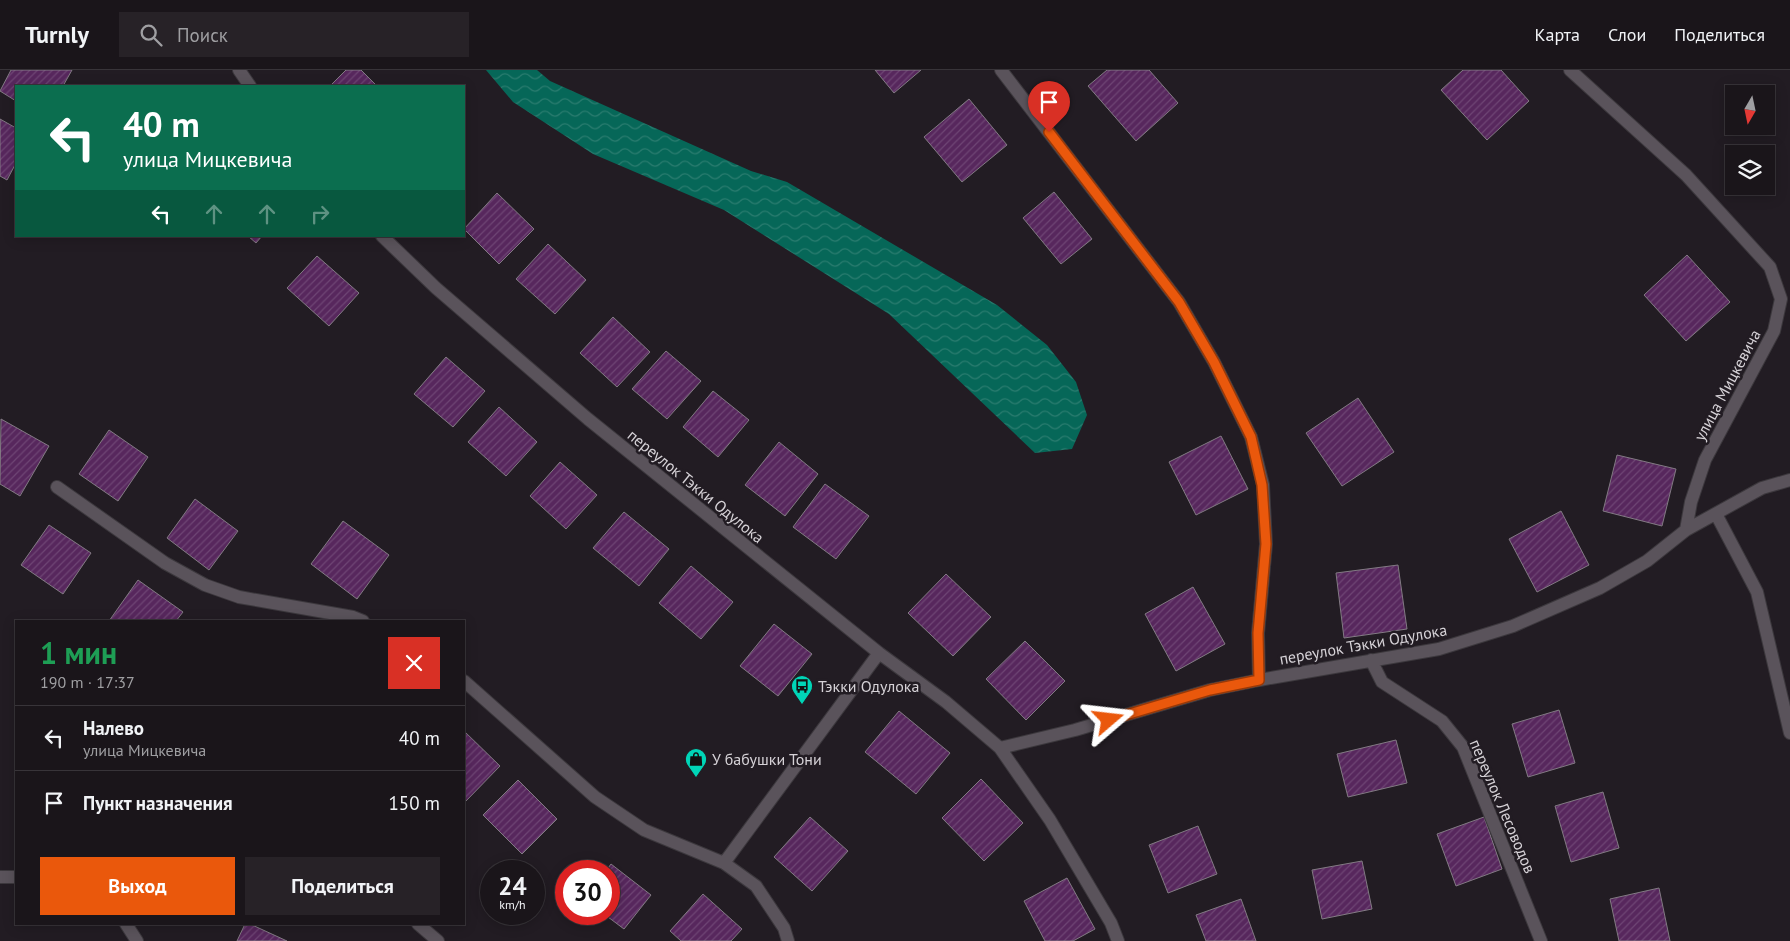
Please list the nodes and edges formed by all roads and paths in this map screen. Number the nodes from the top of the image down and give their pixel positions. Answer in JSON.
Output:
{"nodes":[{"id":1,"x":239,"y":70,"type":"edge"},
{"id":2,"x":1001,"y":70,"type":"edge"},
{"id":3,"x":1570,"y":70,"type":"edge"},
{"id":4,"x":249,"y":85,"type":"edge"},
{"id":5,"x":383,"y":237,"type":"edge"},
{"id":6,"x":1790,"y":480,"type":"edge"},
{"id":7,"x":57,"y":487,"type":"dead end"},
{"id":8,"x":1716,"y":514,"type":"junction"},
{"id":9,"x":1686,"y":530,"type":"junction"},
{"id":10,"x":360,"y":620,"type":"edge"},
{"id":11,"x":879,"y":653,"type":"junction"},
{"id":12,"x":1371,"y":660,"type":"junction"},
{"id":13,"x":1259,"y":680,"type":"junction"},
{"id":14,"x":465,"y":682,"type":"edge"},
{"id":15,"x":1790,"y":733,"type":"edge"},
{"id":16,"x":1000,"y":748,"type":"junction"},
{"id":17,"x":724,"y":863,"type":"junction"},
{"id":18,"x":0,"y":877,"type":"edge"},
{"id":19,"x":15,"y":877,"type":"edge"},
{"id":20,"x":127,"y":925,"type":"edge"},
{"id":21,"x":419,"y":925,"type":"edge"},
{"id":22,"x":137,"y":941,"type":"edge"},
{"id":23,"x":438,"y":941,"type":"edge"},
{"id":24,"x":788,"y":941,"type":"edge"},
{"id":25,"x":1118,"y":941,"type":"edge"},
{"id":26,"x":1541,"y":941,"type":"edge"}],
"edges":[{"from":1,"to":4,"type":"street"},
{"from":2,"to":13,"type":"street"},
{"from":3,"to":9,"type":"street","name":"улица Мицкевича"},
{"from":5,"to":11,"type":"street","name":"переулок Тэкки Одулока"},
{"from":6,"to":8,"type":"street","name":"переулок Тэкки Одулока"},
{"from":7,"to":10,"type":"street"},
{"from":8,"to":9,"type":"street","name":"переулок Тэкки Одулока"},
{"from":8,"to":15,"type":"street"},
{"from":9,"to":12,"type":"street","name":"переулок Тэкки Одулока"},
{"from":11,"to":16,"type":"street","name":"переулок Тэкки Одулока"},
{"from":11,"to":17,"type":"street"},
{"from":12,"to":13,"type":"street","name":"переулок Тэкки Одулока"},
{"from":12,"to":26,"type":"street","name":"переулок Лесоводов"},
{"from":13,"to":16,"type":"street","name":"переулок Тэкки Одулока"},
{"from":14,"to":17,"type":"street"},
{"from":16,"to":25,"type":"street","name":"переулок Тэкки Одулока"},
{"from":17,"to":24,"type":"street"},
{"from":18,"to":19,"type":"street"},
{"from":20,"to":22,"type":"street"},
{"from":21,"to":23,"type":"street"}]}
